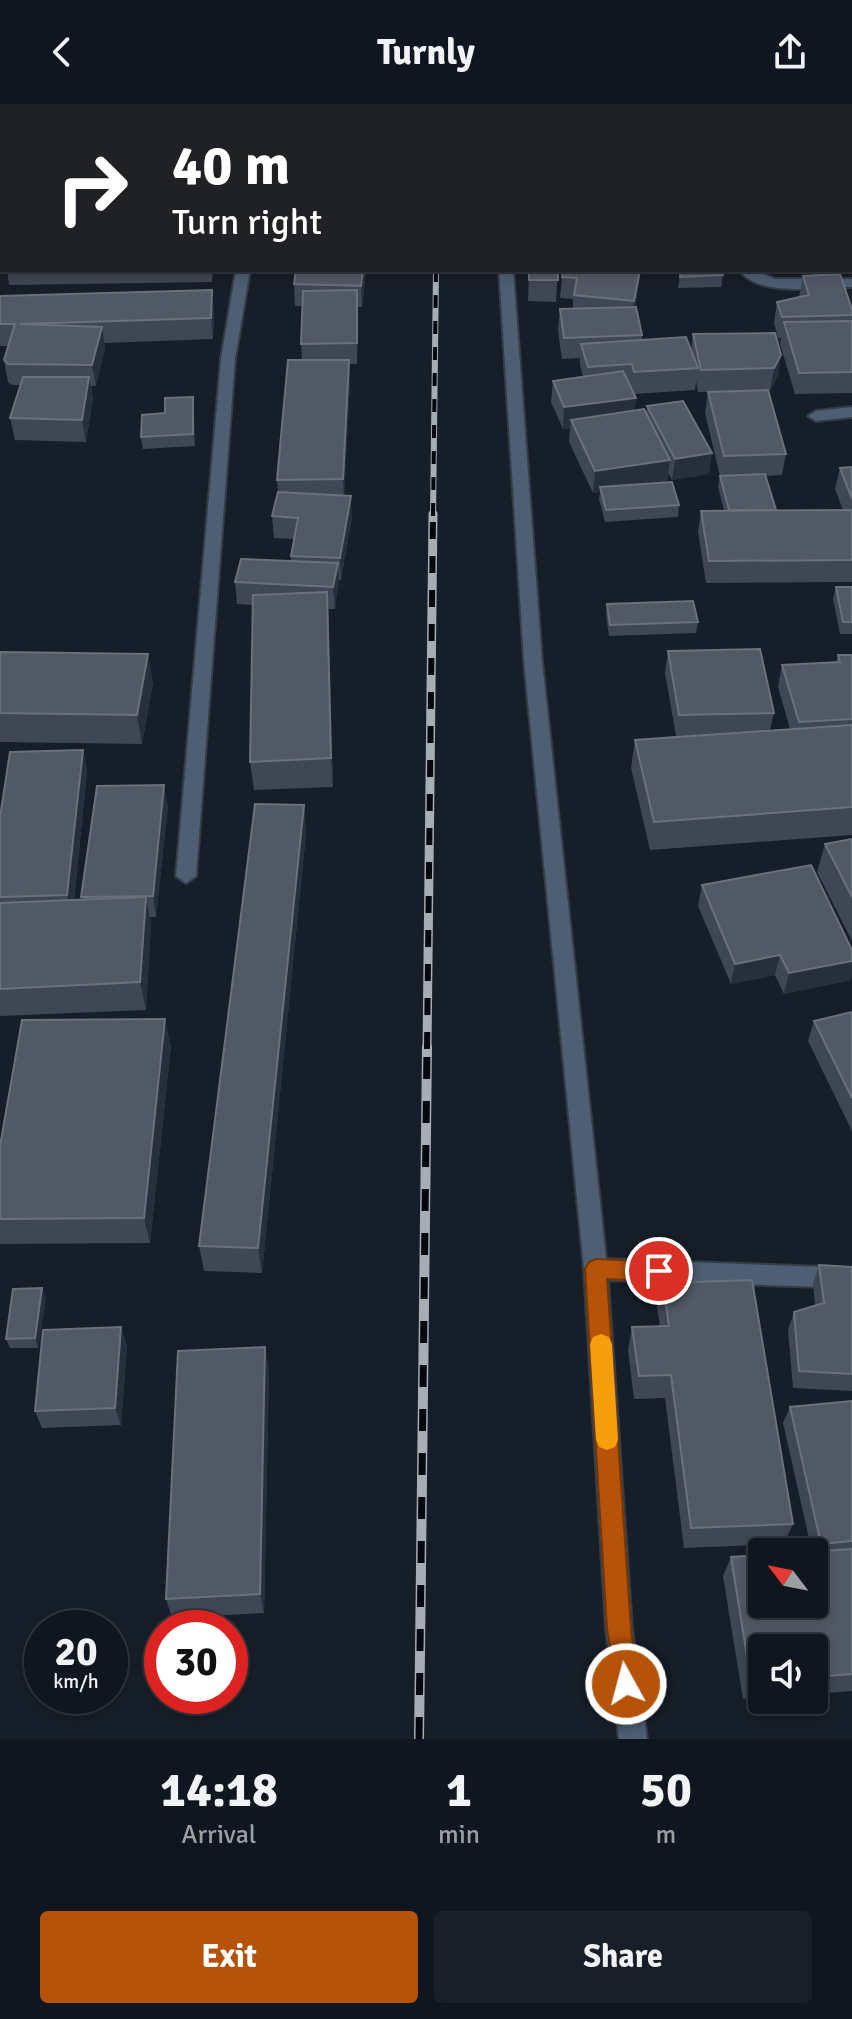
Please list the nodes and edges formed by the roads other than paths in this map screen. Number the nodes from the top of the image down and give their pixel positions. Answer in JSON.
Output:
{"nodes":[{"id":1,"x":243,"y":272,"type":"edge"},
{"id":2,"x":506,"y":272,"type":"edge"},
{"id":3,"x":748,"y":272,"type":"edge"},
{"id":4,"x":852,"y":283,"type":"edge"},
{"id":5,"x":852,"y":412,"type":"edge"},
{"id":6,"x":816,"y":416,"type":"dead end"},
{"id":7,"x":186,"y":876,"type":"dead end"},
{"id":8,"x":596,"y":1269,"type":"junction"},
{"id":9,"x":852,"y":1278,"type":"edge"},
{"id":10,"x":633,"y":1739,"type":"edge"}],
"edges":[{"from":1,"to":7,"type":"street"},
{"from":2,"to":8,"type":"street"},
{"from":3,"to":4,"type":"street"},
{"from":5,"to":6,"type":"street"},
{"from":8,"to":9,"type":"street"},
{"from":8,"to":10,"type":"street"}]}
